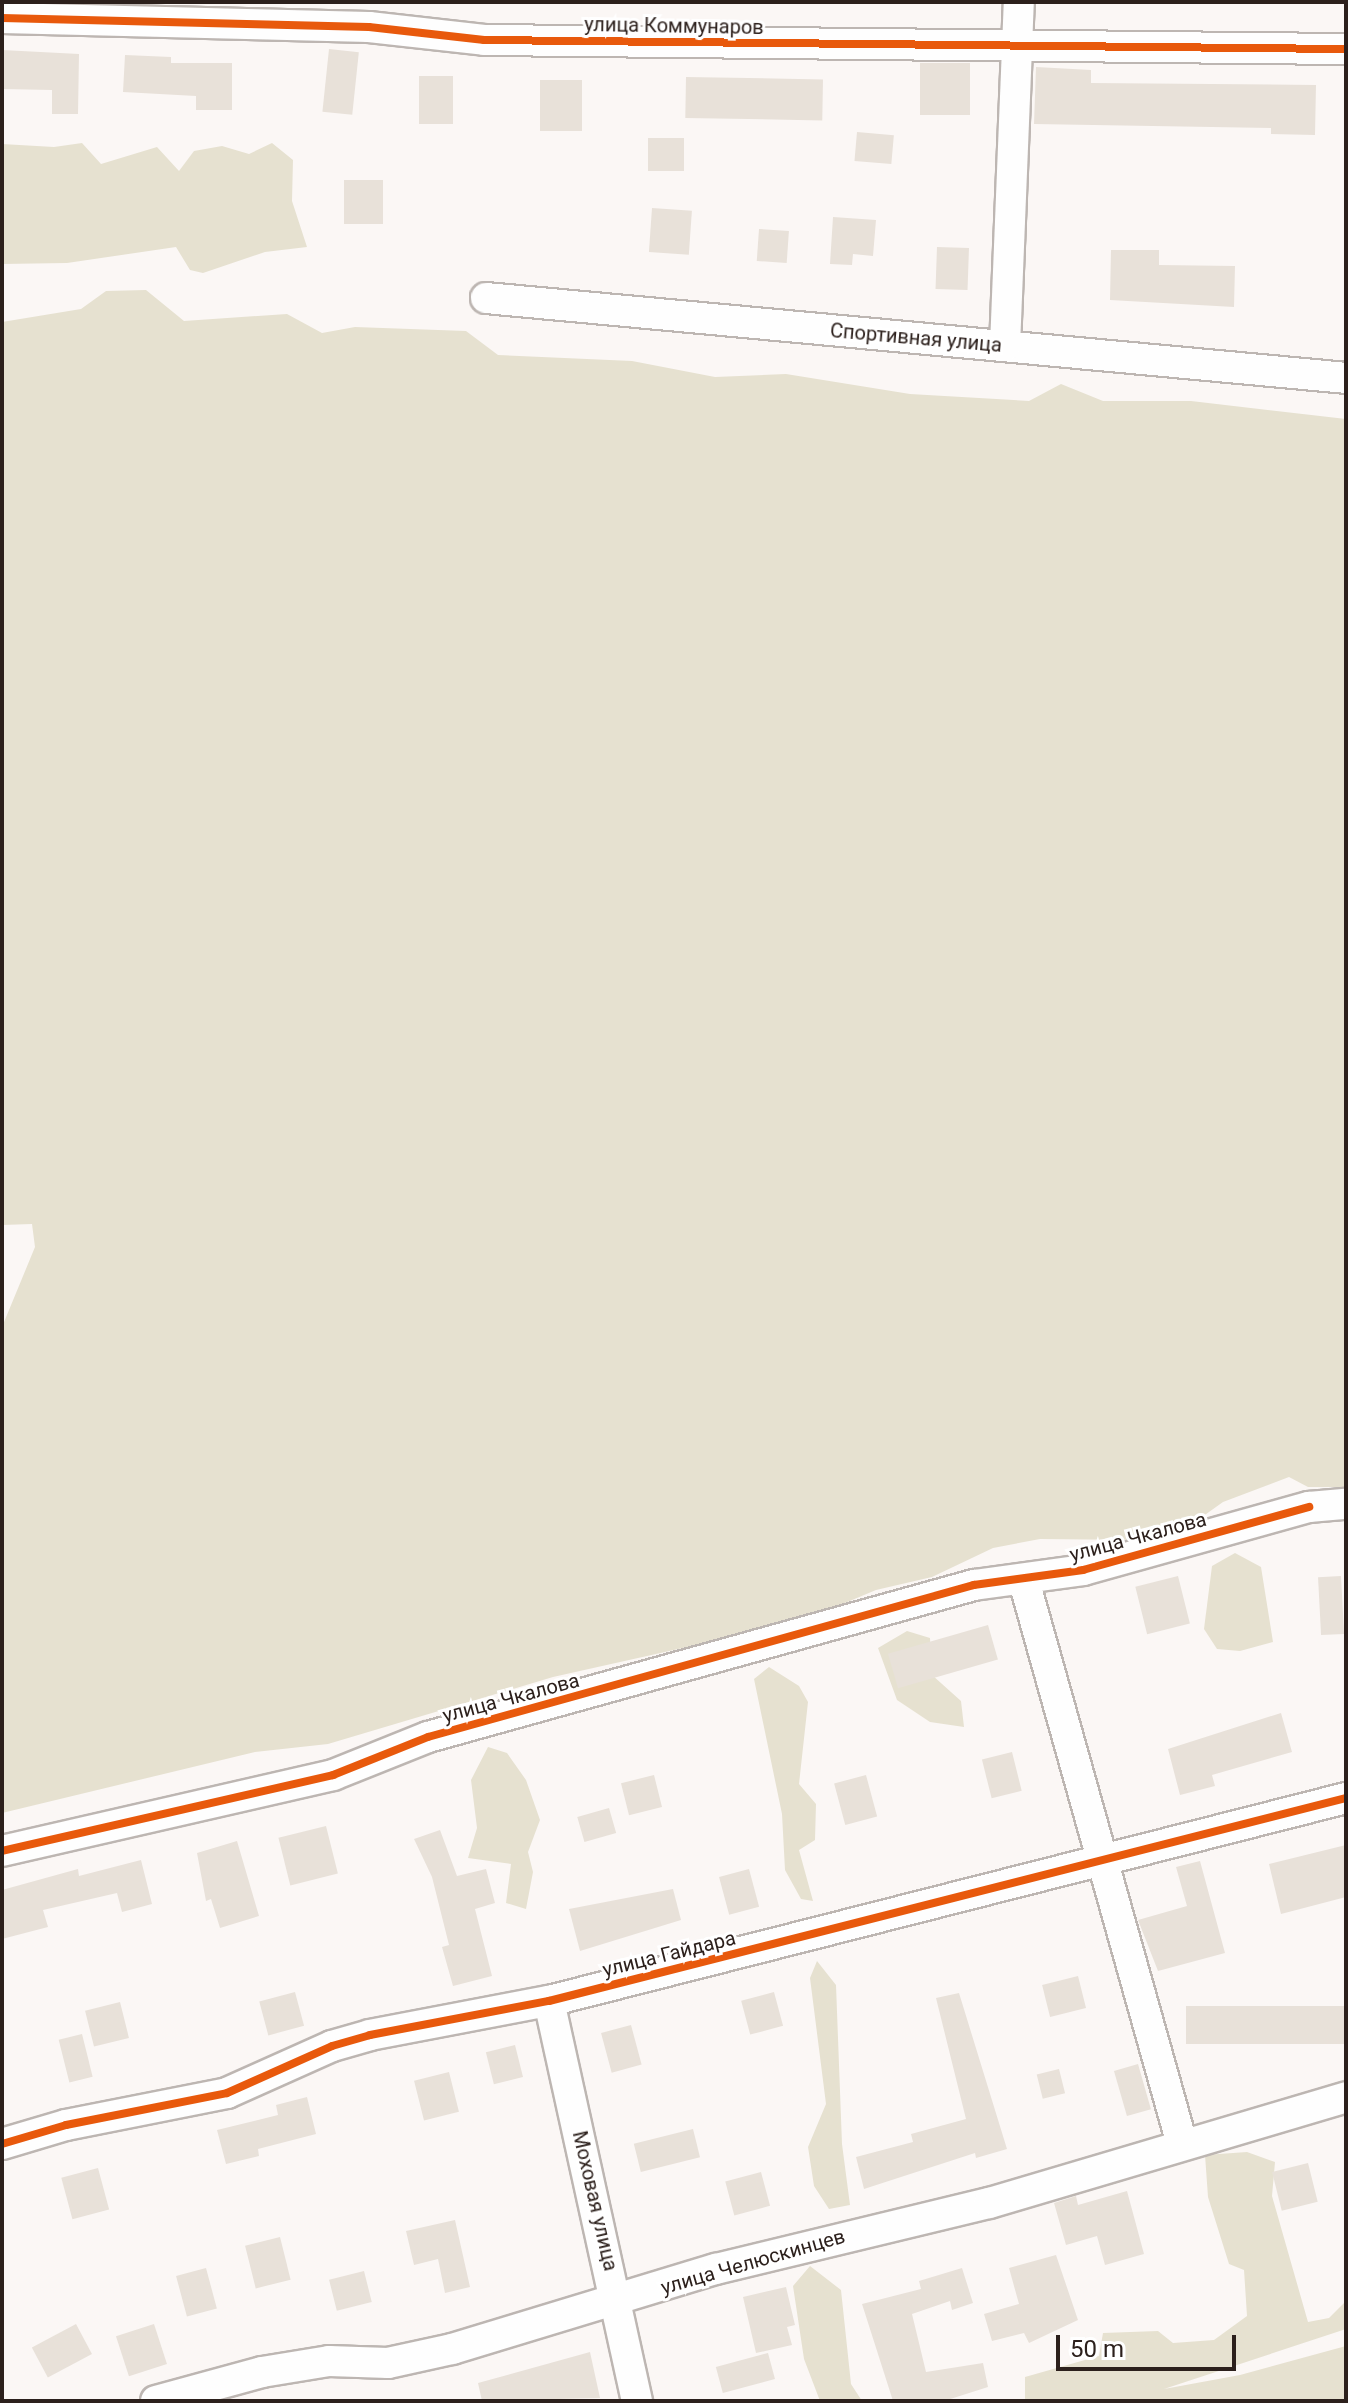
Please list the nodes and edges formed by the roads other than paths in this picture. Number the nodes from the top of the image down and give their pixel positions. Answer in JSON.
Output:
{"nodes":[{"id":1,"x":1019,"y":2,"type":"edge"},
{"id":2,"x":2,"y":18,"type":"edge"},
{"id":3,"x":1018,"y":45,"type":"junction"},
{"id":4,"x":1346,"y":49,"type":"edge"},
{"id":5,"x":486,"y":298,"type":"dead end"},
{"id":6,"x":1005,"y":346,"type":"junction"},
{"id":7,"x":1346,"y":378,"type":"edge"},
{"id":8,"x":1346,"y":1504,"type":"edge"},
{"id":9,"x":1024,"y":1581,"type":"junction"},
{"id":10,"x":1346,"y":1798,"type":"edge"},
{"id":11,"x":2,"y":1851,"type":"edge"},
{"id":12,"x":1105,"y":1862,"type":"junction"},
{"id":13,"x":549,"y":2001,"type":"junction"},
{"id":14,"x":1346,"y":2097,"type":"edge"},
{"id":15,"x":2,"y":2144,"type":"edge"},
{"id":16,"x":1182,"y":2144,"type":"junction"},
{"id":17,"x":618,"y":2301,"type":"junction"},
{"id":18,"x":156,"y":2401,"type":"edge"},
{"id":19,"x":637,"y":2401,"type":"edge"}],
"edges":[{"from":1,"to":3,"type":"street"},
{"from":2,"to":3,"type":"street","name":"улица Коммунаров"},
{"from":3,"to":4,"type":"street","name":"улица Коммунаров"},
{"from":3,"to":6,"type":"street"},
{"from":5,"to":6,"type":"street","name":"Спортивная улица"},
{"from":6,"to":7,"type":"street","name":"Спортивная улица"},
{"from":8,"to":9,"type":"street","name":"улица Чкалова"},
{"from":9,"to":11,"type":"street","name":"улица Чкалова"},
{"from":9,"to":12,"type":"street"},
{"from":10,"to":12,"type":"street","name":"улица Гайдара"},
{"from":12,"to":13,"type":"street","name":"улица Гайдара"},
{"from":12,"to":16,"type":"street"},
{"from":13,"to":15,"type":"street","name":"улица Гайдара"},
{"from":13,"to":17,"type":"street","name":"Моховая улица"},
{"from":14,"to":16,"type":"street","name":"улица Челюскинцев"},
{"from":16,"to":17,"type":"street","name":"улица Челюскинцев"},
{"from":17,"to":18,"type":"street","name":"улица Челюскинцев"},
{"from":17,"to":19,"type":"street","name":"Моховая улица"}]}
